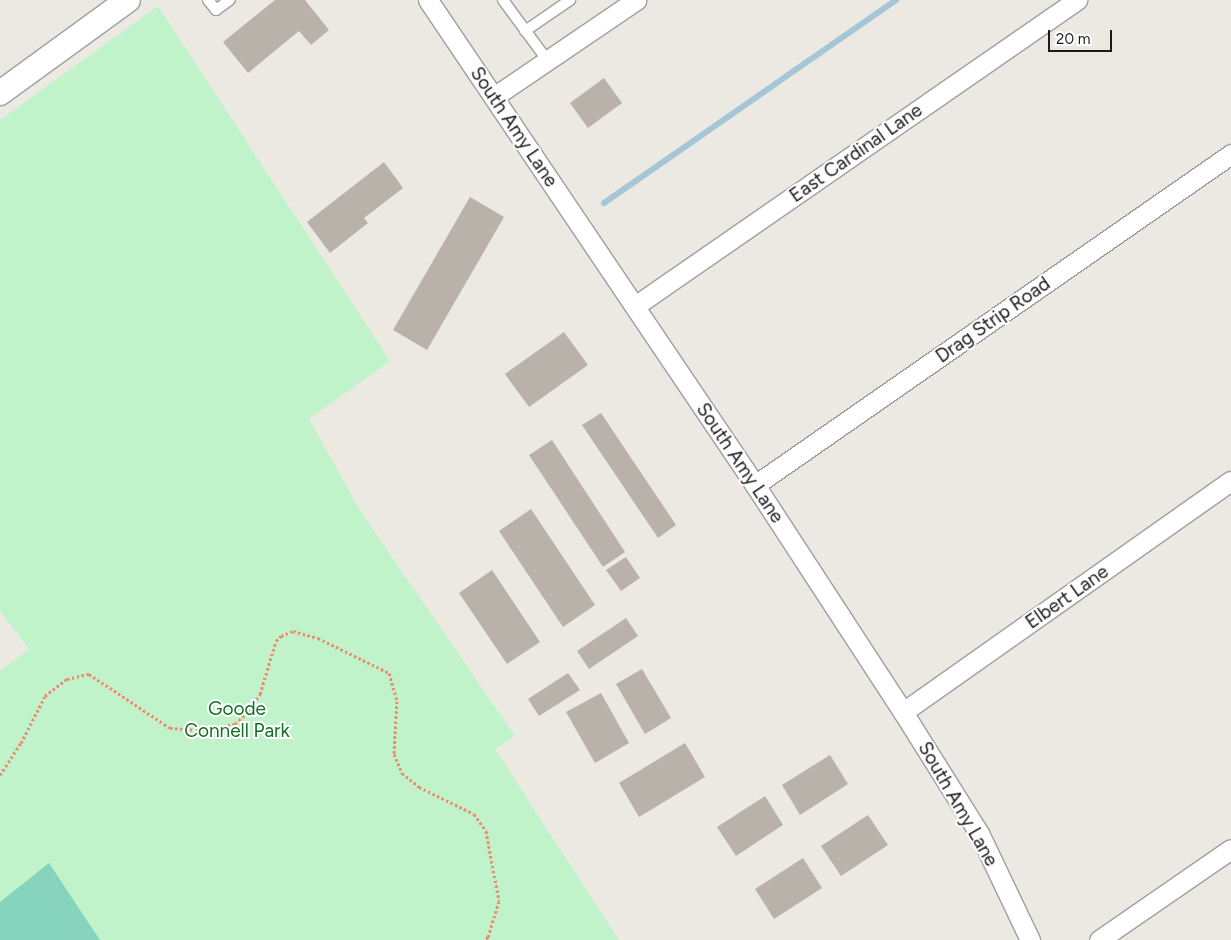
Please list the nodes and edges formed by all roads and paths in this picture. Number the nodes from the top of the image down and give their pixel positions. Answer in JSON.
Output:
{"nodes":[{"id":1,"x":128,"y":0,"type":"edge"},
{"id":2,"x":208,"y":0,"type":"edge"},
{"id":3,"x":230,"y":0,"type":"edge"},
{"id":4,"x":503,"y":0,"type":"edge"},
{"id":5,"x":570,"y":0,"type":"edge"},
{"id":6,"x":636,"y":0,"type":"edge"},
{"id":7,"x":1077,"y":0,"type":"edge"},
{"id":8,"x":429,"y":1,"type":"edge"},
{"id":9,"x":525,"y":31,"type":"junction"},
{"id":10,"x":547,"y":60,"type":"junction"},
{"id":11,"x":0,"y":94,"type":"edge"},
{"id":12,"x":495,"y":96,"type":"junction"},
{"id":13,"x":1231,"y":154,"type":"edge"},
{"id":14,"x":635,"y":306,"type":"junction"},
{"id":15,"x":1231,"y":481,"type":"edge"},
{"id":16,"x":756,"y":485,"type":"junction"},
{"id":17,"x":903,"y":712,"type":"junction"},
{"id":18,"x":0,"y":775,"type":"edge"},
{"id":19,"x":1231,"y":849,"type":"edge"},
{"id":20,"x":484,"y":940,"type":"edge"},
{"id":21,"x":1030,"y":940,"type":"edge"},
{"id":22,"x":1100,"y":940,"type":"edge"}],
"edges":[{"from":1,"to":11,"type":"street"},
{"from":2,"to":3,"type":"lane"},
{"from":4,"to":9,"type":"lane"},
{"from":5,"to":9,"type":"lane"},
{"from":6,"to":10,"type":"street"},
{"from":7,"to":14,"type":"street","name":"East Cardinal Lane"},
{"from":8,"to":12,"type":"street","name":"South Amy Lane"},
{"from":9,"to":10,"type":"lane"},
{"from":10,"to":12,"type":"street"},
{"from":12,"to":14,"type":"street","name":"South Amy Lane"},
{"from":13,"to":16,"type":"street","name":"Drag Strip Road"},
{"from":14,"to":16,"type":"street","name":"South Amy Lane"},
{"from":15,"to":17,"type":"street","name":"Elbert Lane"},
{"from":16,"to":17,"type":"street","name":"South Amy Lane"},
{"from":17,"to":21,"type":"street","name":"South Amy Lane"},
{"from":18,"to":20,"type":"path"},
{"from":19,"to":22,"type":"street"}]}
